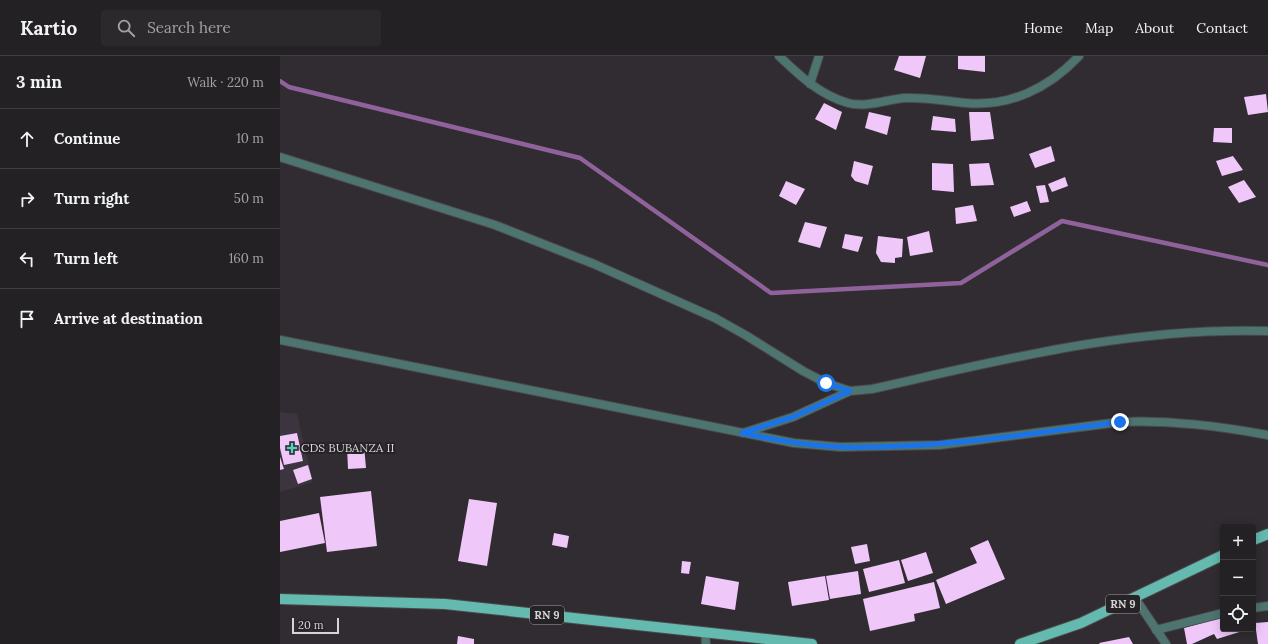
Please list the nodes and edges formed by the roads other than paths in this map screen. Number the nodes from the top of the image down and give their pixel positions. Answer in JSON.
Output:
{"nodes":[{"id":1,"x":779,"y":56,"type":"edge"},
{"id":2,"x":819,"y":56,"type":"edge"},
{"id":3,"x":1079,"y":56,"type":"edge"},
{"id":4,"x":810,"y":84,"type":"junction"},
{"id":5,"x":280,"y":157,"type":"edge"},
{"id":6,"x":1268,"y":331,"type":"edge"},
{"id":7,"x":280,"y":340,"type":"edge"},
{"id":8,"x":850,"y":391,"type":"junction"},
{"id":9,"x":742,"y":433,"type":"junction"},
{"id":10,"x":1268,"y":435,"type":"edge"},
{"id":11,"x":1268,"y":534,"type":"edge"},
{"id":12,"x":1256,"y":539,"type":"edge"},
{"id":13,"x":1220,"y":556,"type":"edge"},
{"id":14,"x":1135,"y":598,"type":"junction"},
{"id":15,"x":280,"y":599,"type":"edge"},
{"id":16,"x":1268,"y":606,"type":"edge"},
{"id":17,"x":1256,"y":608,"type":"edge"},
{"id":18,"x":1220,"y":614,"type":"edge"},
{"id":19,"x":1156,"y":630,"type":"junction"},
{"id":20,"x":705,"y":633,"type":"junction"},
{"id":21,"x":706,"y":644,"type":"edge"},
{"id":22,"x":812,"y":644,"type":"edge"},
{"id":23,"x":1020,"y":644,"type":"edge"},
{"id":24,"x":1166,"y":644,"type":"edge"}],
"edges":[{"from":1,"to":4,"type":"street"},
{"from":2,"to":4,"type":"street"},
{"from":3,"to":4,"type":"street"},
{"from":5,"to":8,"type":"street"},
{"from":6,"to":8,"type":"street"},
{"from":7,"to":9,"type":"street"},
{"from":8,"to":9,"type":"street"},
{"from":9,"to":10,"type":"street"},
{"from":11,"to":12,"type":"main road"},
{"from":13,"to":14,"type":"main road","name":"RN 9","number":"RN 9"},
{"from":14,"to":19,"type":"street"},
{"from":14,"to":23,"type":"main road","name":"RN 9","number":"RN 9"},
{"from":15,"to":20,"type":"main road","name":"RN 9","number":"RN 9"},
{"from":16,"to":17,"type":"street"},
{"from":18,"to":19,"type":"street"},
{"from":19,"to":24,"type":"street"},
{"from":20,"to":21,"type":"street"},
{"from":20,"to":22,"type":"main road","name":"RN 9","number":"RN 9"}]}
